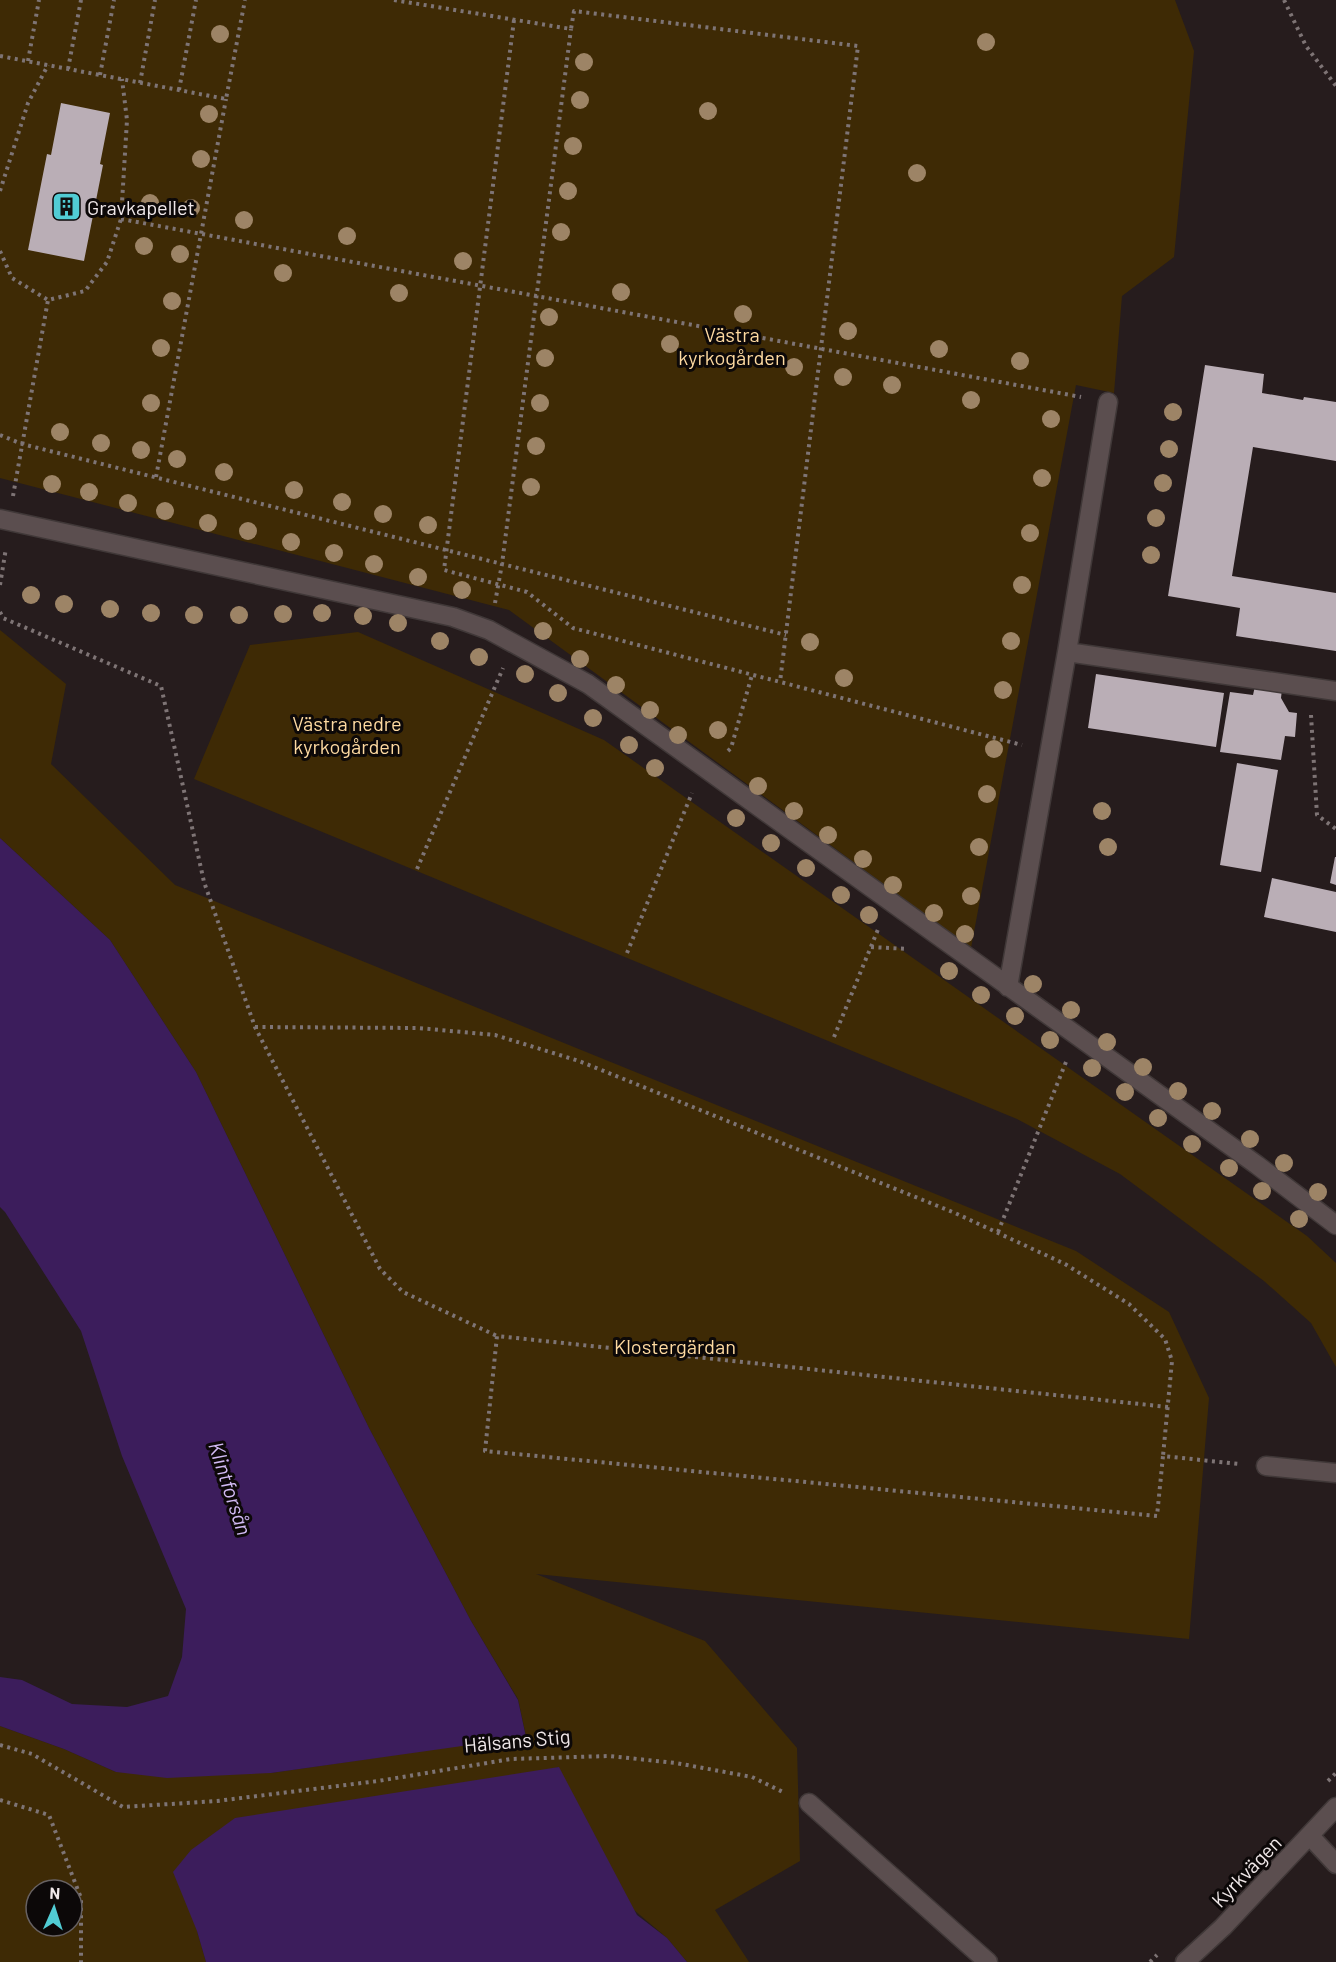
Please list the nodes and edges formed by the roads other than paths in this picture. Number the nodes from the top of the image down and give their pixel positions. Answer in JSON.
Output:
{"nodes":[{"id":1,"x":1108,"y":402,"type":"road end"},
{"id":2,"x":5,"y":520,"type":"edge"},
{"id":3,"x":1067,"y":652,"type":"junction"},
{"id":4,"x":1336,"y":691,"type":"edge"},
{"id":5,"x":1008,"y":987,"type":"junction"},
{"id":6,"x":1336,"y":1225,"type":"edge"},
{"id":7,"x":1266,"y":1466,"type":"road end"},
{"id":8,"x":1336,"y":1473,"type":"edge"},
{"id":9,"x":809,"y":1803,"type":"road end"},
{"id":10,"x":1336,"y":1807,"type":"edge"},
{"id":11,"x":1310,"y":1836,"type":"junction"},
{"id":12,"x":1336,"y":1864,"type":"edge"},
{"id":13,"x":988,"y":1962,"type":"edge"},
{"id":14,"x":1185,"y":1962,"type":"edge"}],
"edges":[{"from":1,"to":3,"type":"street"},
{"from":2,"to":5,"type":"street"},
{"from":3,"to":4,"type":"street"},
{"from":3,"to":5,"type":"street"},
{"from":5,"to":6,"type":"street"},
{"from":7,"to":8,"type":"street"},
{"from":9,"to":13,"type":"street"},
{"from":10,"to":11,"type":"street","name":"Kyrkvägen"},
{"from":11,"to":12,"type":"street"},
{"from":11,"to":14,"type":"street","name":"Kyrkvägen"}]}
